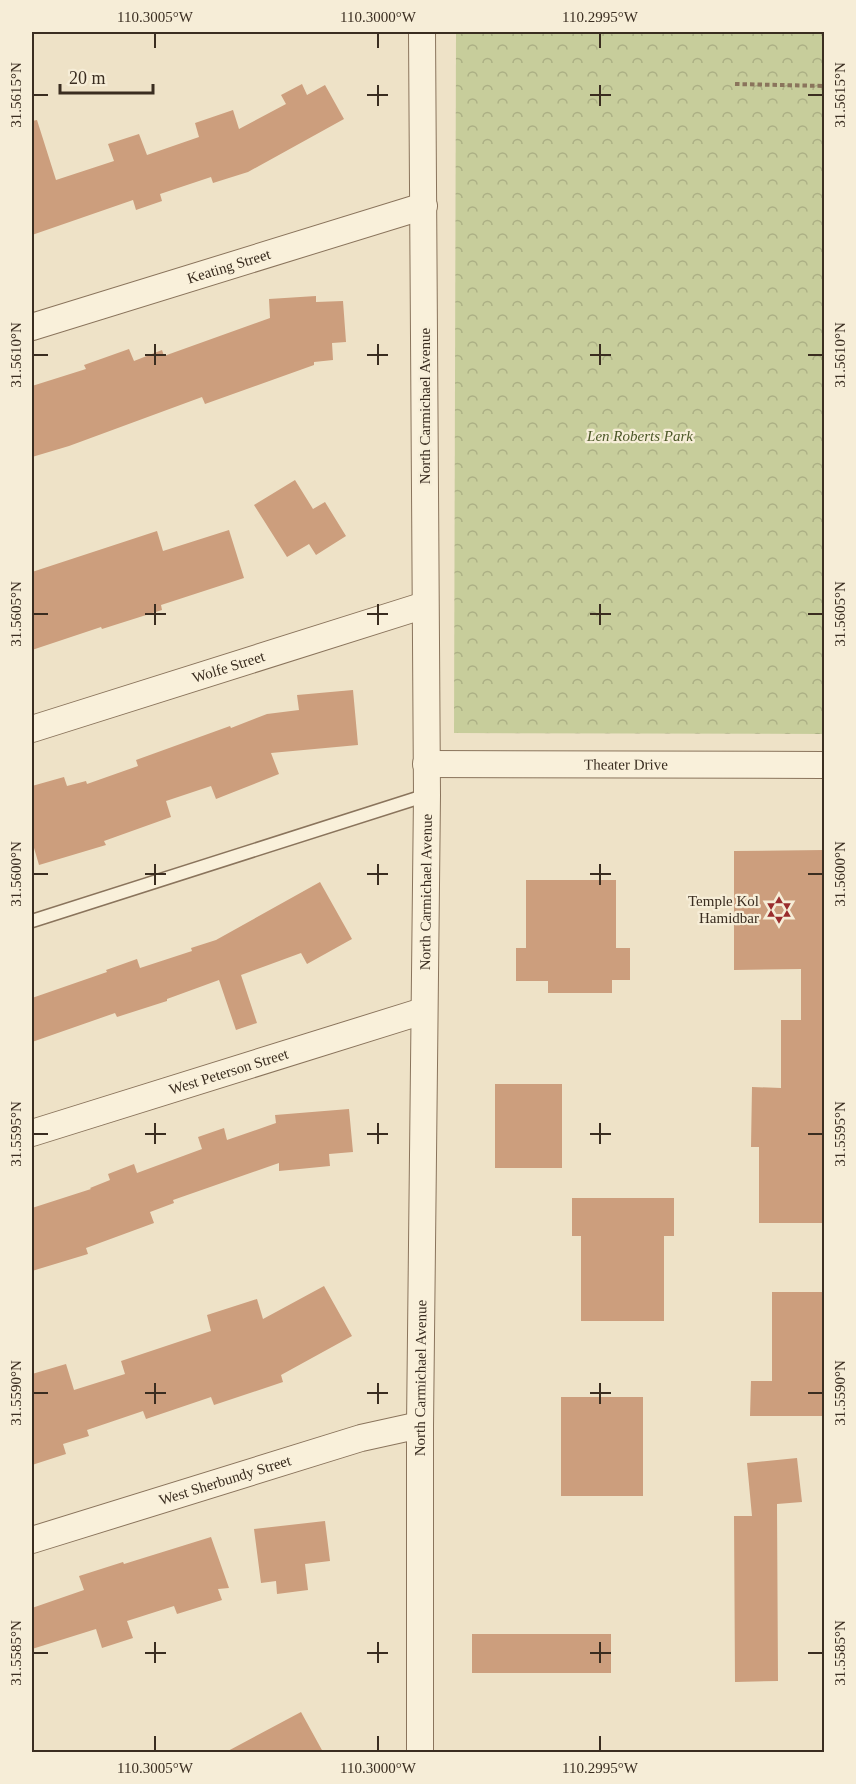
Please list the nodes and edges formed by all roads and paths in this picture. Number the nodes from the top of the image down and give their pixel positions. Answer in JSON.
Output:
{"nodes":[{"id":1,"x":422,"y":32,"type":"edge"},
{"id":2,"x":735,"y":84,"type":"dead end"},
{"id":3,"x":825,"y":86,"type":"edge"},
{"id":4,"x":424,"y":206,"type":"junction"},
{"id":5,"x":32,"y":327,"type":"edge"},
{"id":6,"x":425,"y":605,"type":"junction"},
{"id":7,"x":32,"y":729,"type":"edge"},
{"id":8,"x":426,"y":764,"type":"junction"},
{"id":9,"x":825,"y":765,"type":"edge"},
{"id":10,"x":427,"y":795,"type":"junction"},
{"id":11,"x":32,"y":921,"type":"edge"},
{"id":12,"x":423,"y":1011,"type":"junction"},
{"id":13,"x":32,"y":1133,"type":"edge"},
{"id":14,"x":420,"y":1425,"type":"junction"},
{"id":15,"x":32,"y":1540,"type":"edge"},
{"id":16,"x":420,"y":1752,"type":"edge"}],
"edges":[{"from":1,"to":4,"type":"street","name":"North Carmichael Avenue"},
{"from":2,"to":3,"type":"path"},
{"from":4,"to":5,"type":"street","name":"Keating Street"},
{"from":4,"to":6,"type":"street","name":"North Carmichael Avenue"},
{"from":6,"to":7,"type":"street","name":"Wolfe Street"},
{"from":6,"to":8,"type":"street","name":"North Carmichael Avenue"},
{"from":8,"to":9,"type":"street","name":"Theater Drive"},
{"from":8,"to":10,"type":"street","name":"North Carmichael Avenue"},
{"from":10,"to":11,"type":"lane"},
{"from":10,"to":12,"type":"street","name":"North Carmichael Avenue"},
{"from":12,"to":13,"type":"street","name":"West Peterson Street"},
{"from":12,"to":14,"type":"street","name":"North Carmichael Avenue"},
{"from":14,"to":15,"type":"street","name":"West Sherbundy Street"},
{"from":14,"to":16,"type":"street","name":"North Carmichael Avenue"}]}
